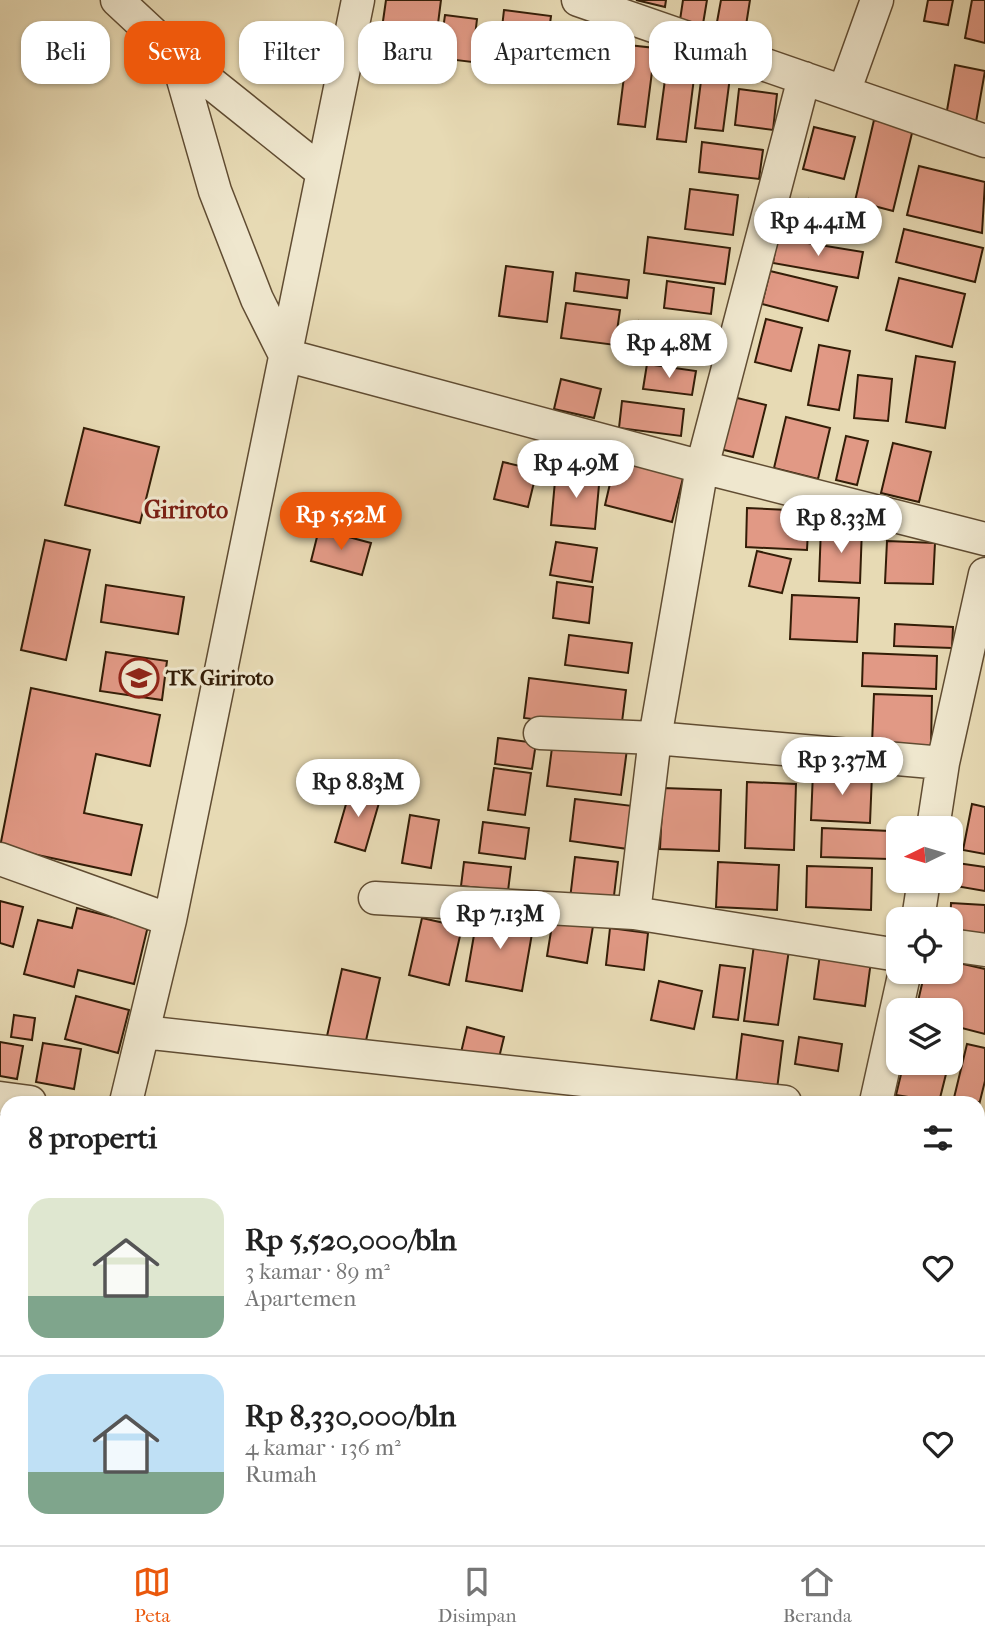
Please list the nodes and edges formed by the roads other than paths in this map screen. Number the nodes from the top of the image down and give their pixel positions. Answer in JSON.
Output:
{"nodes":[{"id":1,"x":117,"y":0,"type":"edge"},
{"id":2,"x":358,"y":0,"type":"edge"},
{"id":3,"x":578,"y":0,"type":"edge"},
{"id":4,"x":877,"y":0,"type":"edge"},
{"id":5,"x":140,"y":21,"type":"edge"},
{"id":6,"x":804,"y":78,"type":"junction"},
{"id":7,"x":184,"y":84,"type":"edge"},
{"id":8,"x":212,"y":84,"type":"edge"},
{"id":9,"x":844,"y":92,"type":"junction"},
{"id":10,"x":985,"y":141,"type":"edge"},
{"id":11,"x":321,"y":172,"type":"junction"},
{"id":12,"x":285,"y":355,"type":"junction"},
{"id":13,"x":702,"y":467,"type":"junction"},
{"id":14,"x":985,"y":538,"type":"edge"},
{"id":15,"x":985,"y":575,"type":"edge"},
{"id":16,"x":540,"y":733,"type":"dead end"},
{"id":17,"x":654,"y":738,"type":"junction"},
{"id":18,"x":943,"y":763,"type":"junction"},
{"id":19,"x":935,"y":816,"type":"edge"},
{"id":20,"x":0,"y":859,"type":"edge"},
{"id":21,"x":375,"y":898,"type":"dead end"},
{"id":22,"x":634,"y":913,"type":"junction"},
{"id":23,"x":170,"y":920,"type":"junction"},
{"id":24,"x":963,"y":947,"type":"edge"},
{"id":25,"x":985,"y":950,"type":"edge"},
{"id":26,"x":886,"y":953,"type":"edge"},
{"id":27,"x":902,"y":984,"type":"edge"},
{"id":28,"x":143,"y":1032,"type":"junction"},
{"id":29,"x":127,"y":1096,"type":"edge"},
{"id":30,"x":731,"y":1096,"type":"edge"},
{"id":31,"x":877,"y":1096,"type":"edge"}],
"edges":[{"from":1,"to":5,"type":"street"},
{"from":2,"to":11,"type":"street"},
{"from":3,"to":6,"type":"street"},
{"from":4,"to":9,"type":"street"},
{"from":6,"to":9,"type":"street"},
{"from":6,"to":13,"type":"street"},
{"from":7,"to":12,"type":"street"},
{"from":8,"to":11,"type":"street"},
{"from":9,"to":10,"type":"street"},
{"from":11,"to":12,"type":"street"},
{"from":12,"to":13,"type":"street"},
{"from":12,"to":23,"type":"street"},
{"from":13,"to":14,"type":"street"},
{"from":13,"to":17,"type":"street"},
{"from":15,"to":18,"type":"street"},
{"from":16,"to":17,"type":"street"},
{"from":17,"to":18,"type":"street"},
{"from":17,"to":22,"type":"street"},
{"from":18,"to":19,"type":"street"},
{"from":20,"to":23,"type":"street"},
{"from":21,"to":22,"type":"street"},
{"from":22,"to":26,"type":"street"},
{"from":23,"to":28,"type":"street"},
{"from":24,"to":25,"type":"street"},
{"from":27,"to":31,"type":"street"},
{"from":28,"to":29,"type":"street"},
{"from":28,"to":30,"type":"street"}]}
